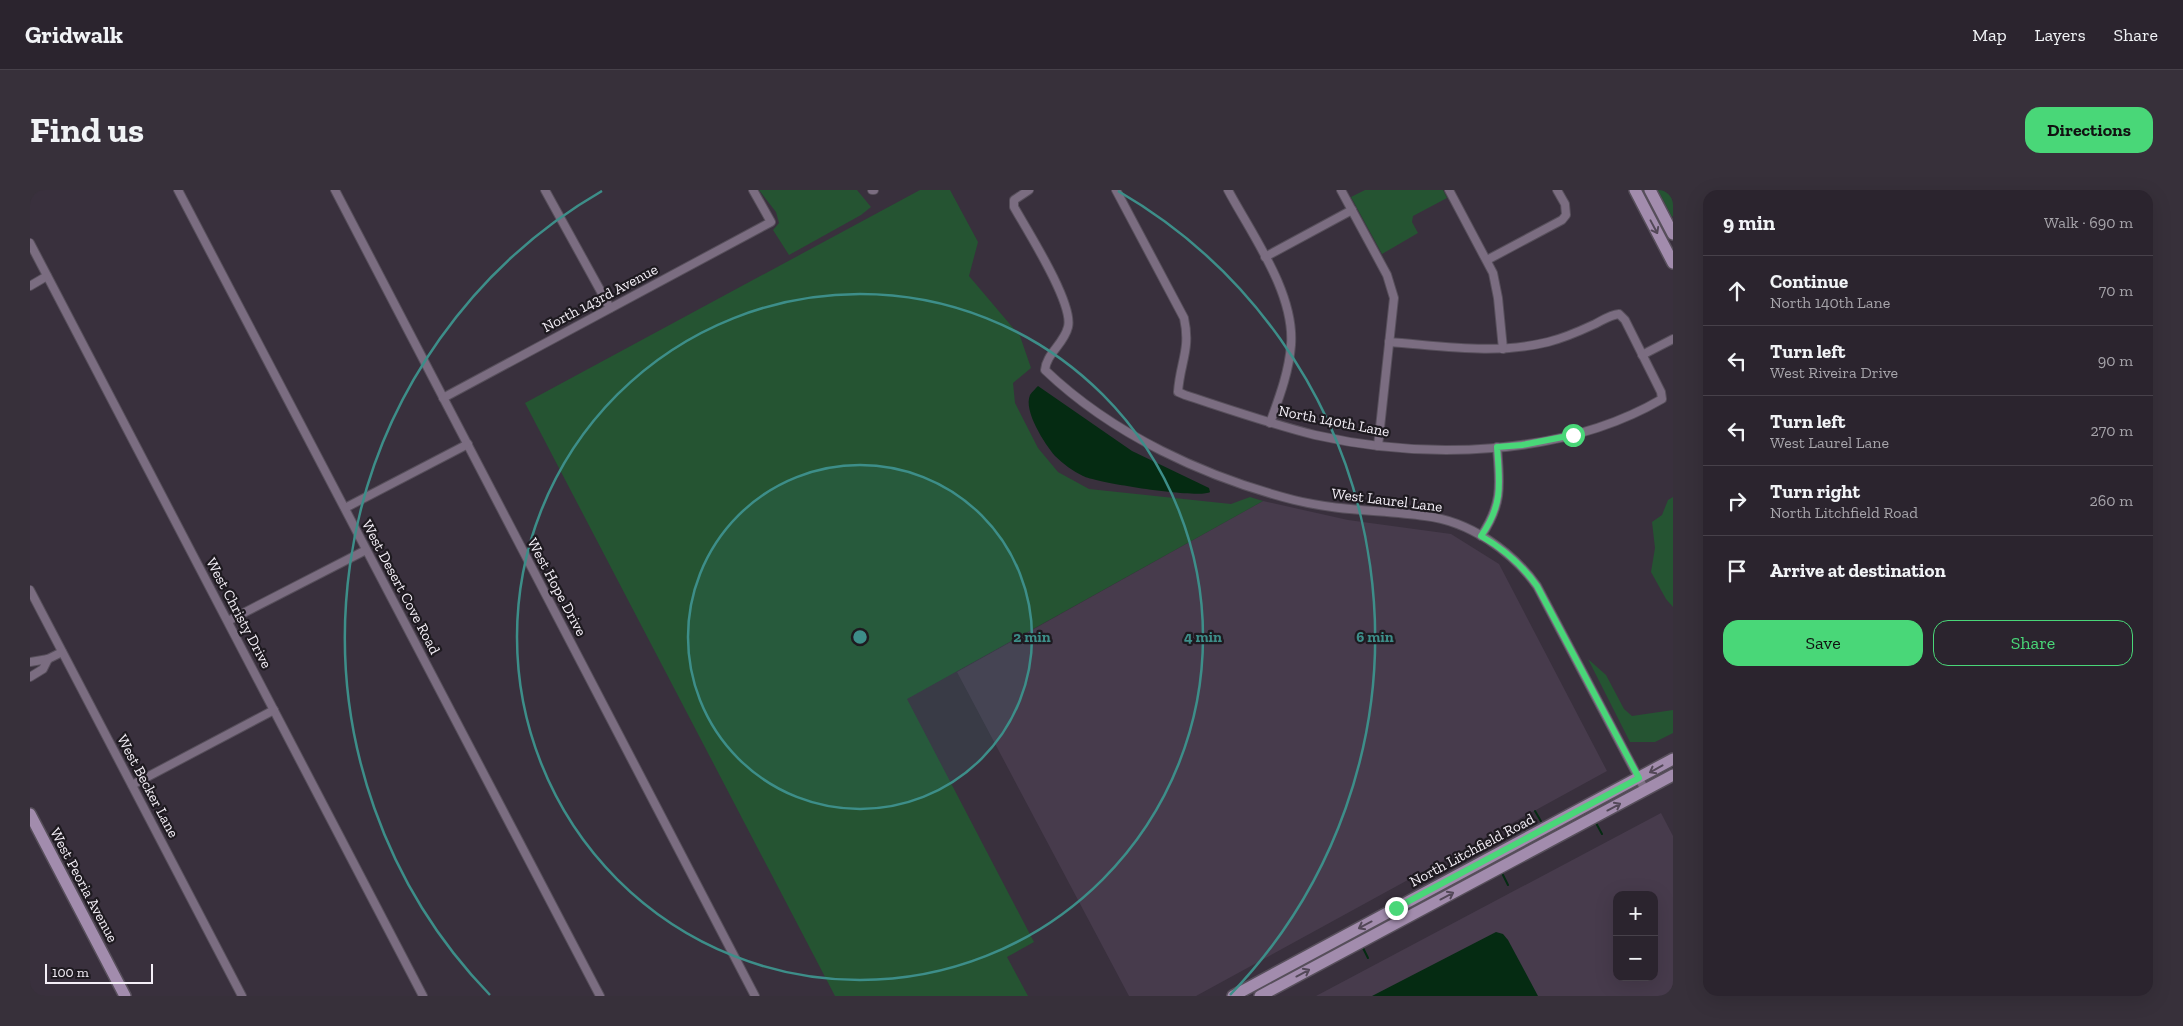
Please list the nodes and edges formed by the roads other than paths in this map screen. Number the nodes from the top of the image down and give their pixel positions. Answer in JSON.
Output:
{"nodes":[{"id":1,"x":178,"y":190,"type":"edge"},
{"id":2,"x":334,"y":190,"type":"edge"},
{"id":3,"x":545,"y":190,"type":"edge"},
{"id":4,"x":753,"y":190,"type":"edge"},
{"id":5,"x":1029,"y":190,"type":"edge"},
{"id":6,"x":1116,"y":190,"type":"edge"},
{"id":7,"x":1228,"y":190,"type":"edge"},
{"id":8,"x":1341,"y":190,"type":"edge"},
{"id":9,"x":1449,"y":190,"type":"edge"},
{"id":10,"x":1557,"y":190,"type":"edge"},
{"id":11,"x":1635,"y":190,"type":"edge"},
{"id":12,"x":1650,"y":190,"type":"edge"},
{"id":13,"x":1352,"y":210,"type":"junction"},
{"id":14,"x":1673,"y":234,"type":"edge"},
{"id":15,"x":30,"y":243,"type":"edge"},
{"id":16,"x":1265,"y":257,"type":"junction"},
{"id":17,"x":1487,"y":260,"type":"junction"},
{"id":18,"x":1673,"y":263,"type":"edge"},
{"id":19,"x":47,"y":276,"type":"junction"},
{"id":20,"x":30,"y":286,"type":"edge"},
{"id":21,"x":610,"y":308,"type":"junction"},
{"id":22,"x":1673,"y":339,"type":"edge"},
{"id":23,"x":1389,"y":342,"type":"junction"},
{"id":24,"x":1503,"y":349,"type":"junction"},
{"id":25,"x":1642,"y":355,"type":"junction"},
{"id":26,"x":443,"y":398,"type":"junction"},
{"id":27,"x":1270,"y":423,"type":"junction"},
{"id":28,"x":468,"y":444,"type":"junction"},
{"id":29,"x":1378,"y":446,"type":"junction"},
{"id":30,"x":1497,"y":447,"type":"junction"},
{"id":31,"x":344,"y":508,"type":"junction"},
{"id":32,"x":1481,"y":536,"type":"junction"},
{"id":33,"x":366,"y":550,"type":"junction"},
{"id":34,"x":30,"y":590,"type":"edge"},
{"id":35,"x":228,"y":621,"type":"junction"},
{"id":36,"x":62,"y":652,"type":"junction"},
{"id":37,"x":48,"y":659,"type":"junction"},
{"id":38,"x":30,"y":662,"type":"edge"},
{"id":39,"x":30,"y":677,"type":"edge"},
{"id":40,"x":274,"y":710,"type":"junction"},
{"id":41,"x":1673,"y":759,"type":"edge"},
{"id":42,"x":1673,"y":775,"type":"edge"},
{"id":43,"x":1639,"y":778,"type":"junction"},
{"id":44,"x":132,"y":785,"type":"junction"},
{"id":45,"x":1645,"y":790,"type":"junction"},
{"id":46,"x":30,"y":814,"type":"edge"},
{"id":47,"x":126,"y":996,"type":"edge"},
{"id":48,"x":242,"y":996,"type":"edge"},
{"id":49,"x":423,"y":996,"type":"edge"},
{"id":50,"x":600,"y":996,"type":"edge"},
{"id":51,"x":756,"y":996,"type":"edge"},
{"id":52,"x":1233,"y":996,"type":"edge"},
{"id":53,"x":1260,"y":996,"type":"edge"}],
"edges":[{"from":1,"to":31,"type":"street","name":"West Desert Cove Road"},
{"from":2,"to":26,"type":"street","name":"West Hope Drive"},
{"from":3,"to":21,"type":"street"},
{"from":4,"to":21,"type":"street","name":"North 143rd Avenue"},
{"from":5,"to":32,"type":"street","name":"West Laurel Lane"},
{"from":6,"to":27,"type":"street","name":"North 140th Lane"},
{"from":7,"to":16,"type":"street"},
{"from":8,"to":13,"type":"street"},
{"from":9,"to":17,"type":"street"},
{"from":10,"to":17,"type":"street"},
{"from":11,"to":18,"type":"main road","one_way":true},
{"from":12,"to":14,"type":"main road"},
{"from":13,"to":16,"type":"street"},
{"from":13,"to":23,"type":"street"},
{"from":15,"to":19,"type":"street","name":"West Christy Drive"},
{"from":16,"to":27,"type":"street"},
{"from":17,"to":24,"type":"street"},
{"from":19,"to":20,"type":"street"},
{"from":19,"to":35,"type":"street","name":"West Christy Drive"},
{"from":21,"to":26,"type":"street","name":"North 143rd Avenue"},
{"from":22,"to":25,"type":"street"},
{"from":23,"to":24,"type":"street"},
{"from":23,"to":29,"type":"street"},
{"from":24,"to":25,"type":"street"},
{"from":25,"to":30,"type":"street","name":"North 140th Lane"},
{"from":26,"to":28,"type":"street","name":"West Hope Drive"},
{"from":27,"to":29,"type":"street","name":"North 140th Lane"},
{"from":28,"to":31,"type":"street"},
{"from":28,"to":51,"type":"street","name":"West Hope Drive"},
{"from":29,"to":30,"type":"street","name":"North 140th Lane"},
{"from":30,"to":32,"type":"street"},
{"from":31,"to":33,"type":"street","name":"West Desert Cove Road"},
{"from":32,"to":43,"type":"street","name":"West Laurel Lane"},
{"from":33,"to":35,"type":"street"},
{"from":33,"to":50,"type":"street","name":"West Desert Cove Road"},
{"from":34,"to":36,"type":"street","name":"West Becker Lane"},
{"from":35,"to":40,"type":"street","name":"West Christy Drive"},
{"from":36,"to":37,"type":"street"},
{"from":36,"to":44,"type":"street","name":"West Becker Lane"},
{"from":37,"to":38,"type":"street"},
{"from":37,"to":39,"type":"street"},
{"from":40,"to":44,"type":"street"},
{"from":40,"to":49,"type":"street","name":"West Christy Drive"},
{"from":41,"to":43,"type":"main road","name":"North Litchfield Road","one_way":true},
{"from":42,"to":45,"type":"main road","name":"North Litchfield Road"},
{"from":43,"to":45,"type":"street","name":"West Laurel Lane"},
{"from":43,"to":52,"type":"main road","name":"North Litchfield Road","one_way":true},
{"from":44,"to":48,"type":"street","name":"West Becker Lane"},
{"from":53,"to":45,"type":"main road","name":"North Litchfield Road","one_way":true},
{"from":46,"to":47,"type":"main road","name":"West Peoria Avenue"}]}
